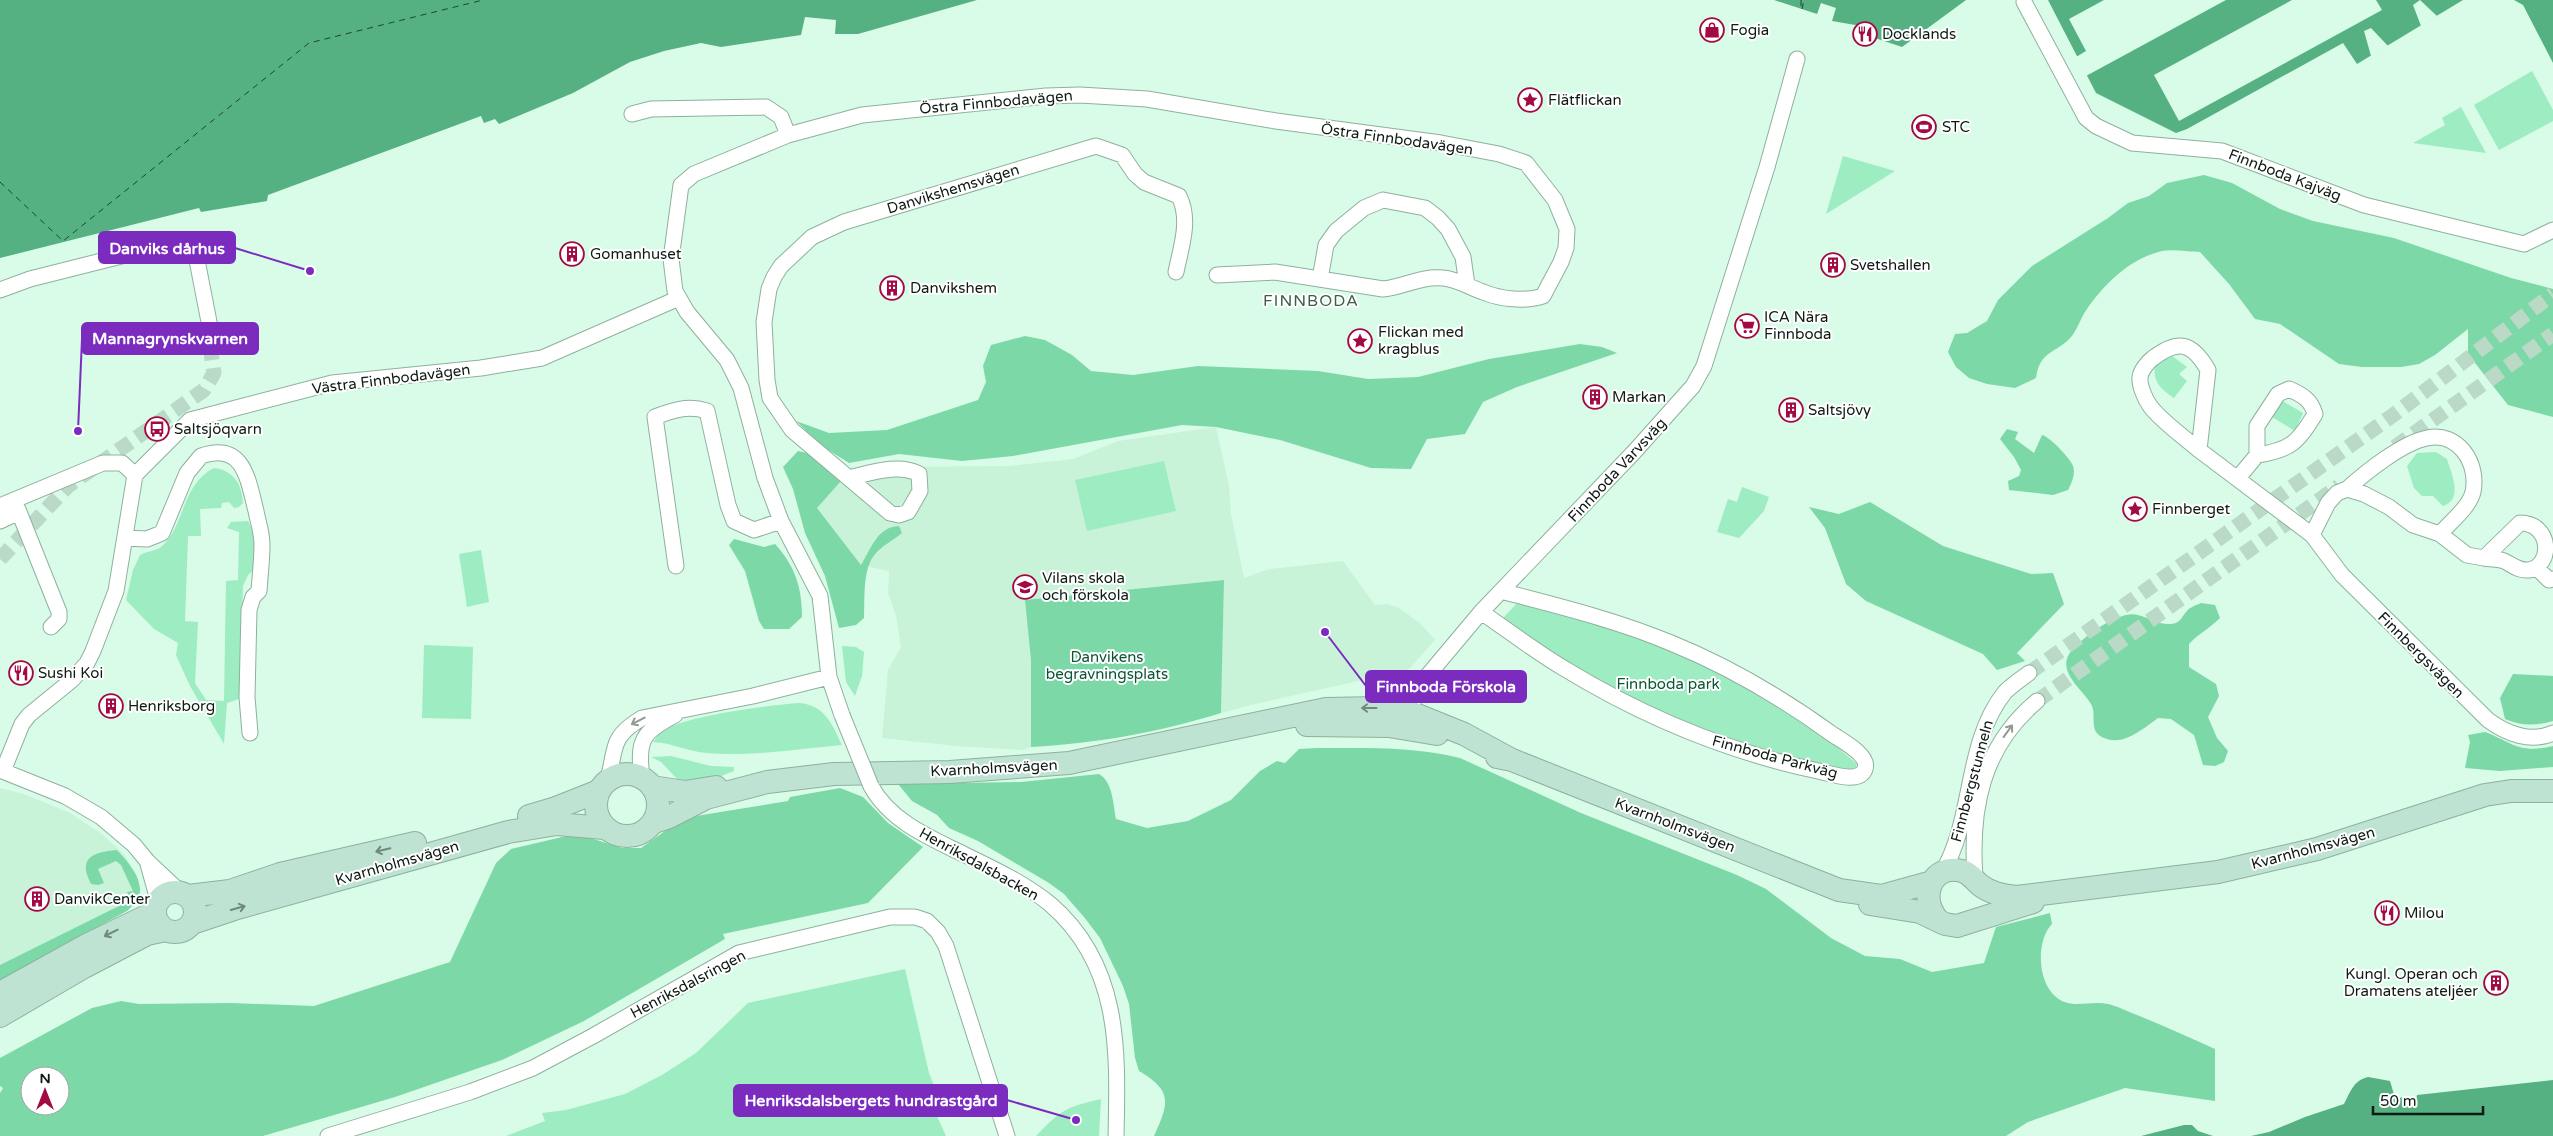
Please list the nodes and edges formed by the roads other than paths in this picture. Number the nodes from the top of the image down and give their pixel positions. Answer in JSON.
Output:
{"nodes":[{"id":1,"x":2024,"y":2,"type":"dead end"},
{"id":2,"x":1797,"y":59,"type":"dead end"},
{"id":3,"x":632,"y":114,"type":"dead end"},
{"id":4,"x":788,"y":135,"type":"junction"},
{"id":5,"x":2553,"y":230,"type":"edge"},
{"id":6,"x":1176,"y":272,"type":"dead end"},
{"id":7,"x":1216,"y":275,"type":"dead end"},
{"id":8,"x":1320,"y":279,"type":"junction"},
{"id":9,"x":1467,"y":285,"type":"junction"},
{"id":10,"x":0,"y":290,"type":"edge"},
{"id":11,"x":679,"y":298,"type":"junction"},
{"id":12,"x":209,"y":338,"type":"tunnel mouth"},
{"id":13,"x":770,"y":398,"type":"junction"},
{"id":14,"x":747,"y":408,"type":"junction"},
{"id":15,"x":2198,"y":450,"type":"junction"},
{"id":16,"x":2257,"y":455,"type":"junction"},
{"id":17,"x":135,"y":476,"type":"junction"},
{"id":18,"x":849,"y":478,"type":"dead end"},
{"id":19,"x":2238,"y":478,"type":"junction"},
{"id":20,"x":2347,"y":489,"type":"junction"},
{"id":21,"x":11,"y":506,"type":"edge"},
{"id":22,"x":0,"y":521,"type":"edge"},
{"id":23,"x":781,"y":521,"type":"junction"},
{"id":24,"x":2440,"y":534,"type":"junction"},
{"id":25,"x":2312,"y":535,"type":"junction"},
{"id":26,"x":125,"y":538,"type":"junction"},
{"id":27,"x":2484,"y":558,"type":"junction"},
{"id":28,"x":676,"y":566,"type":"dead end"},
{"id":29,"x":2538,"y":568,"type":"junction"},
{"id":30,"x":2553,"y":580,"type":"edge"},
{"id":31,"x":1501,"y":591,"type":"junction"},
{"id":32,"x":1481,"y":612,"type":"junction"},
{"id":33,"x":51,"y":627,"type":"dead end"},
{"id":34,"x":2029,"y":672,"type":"tunnel mouth"},
{"id":35,"x":829,"y":677,"type":"junction"},
{"id":36,"x":2037,"y":701,"type":"tunnel mouth"},
{"id":37,"x":685,"y":710,"type":"junction"},
{"id":38,"x":1404,"y":719,"type":"junction"},
{"id":39,"x":250,"y":733,"type":"dead end"},
{"id":40,"x":2553,"y":733,"type":"edge"},
{"id":41,"x":2,"y":771,"type":"edge"},
{"id":42,"x":647,"y":782,"type":"junction"},
{"id":43,"x":603,"y":786,"type":"junction"},
{"id":44,"x":747,"y":786,"type":"junction"},
{"id":45,"x":2553,"y":791,"type":"edge"},
{"id":46,"x":654,"y":822,"type":"junction"},
{"id":47,"x":604,"y":828,"type":"junction"},
{"id":48,"x":148,"y":862,"type":"junction"},
{"id":49,"x":1937,"y":878,"type":"junction"},
{"id":50,"x":1978,"y":881,"type":"junction"},
{"id":51,"x":1839,"y":890,"type":"junction"},
{"id":52,"x":2070,"y":891,"type":"junction"},
{"id":53,"x":184,"y":894,"type":"junction"},
{"id":54,"x":160,"y":914,"type":"junction"},
{"id":55,"x":1937,"y":919,"type":"junction"},
{"id":56,"x":192,"y":923,"type":"junction"},
{"id":57,"x":1968,"y":924,"type":"junction"},
{"id":58,"x":0,"y":993,"type":"edge"},
{"id":59,"x":0,"y":1016,"type":"edge"},
{"id":60,"x":328,"y":1136,"type":"edge"},
{"id":61,"x":1007,"y":1136,"type":"edge"},
{"id":62,"x":1116,"y":1136,"type":"edge"}],
"edges":[{"from":1,"to":5,"type":"street","name":"Finnboda Kajväg"},
{"from":2,"to":31,"type":"street","name":"Finnboda Varvsväg"},
{"from":3,"to":4,"type":"street"},
{"from":4,"to":9,"type":"street","name":"Östra Finnbodavägen"},
{"from":4,"to":11,"type":"street","name":"Östra Finnbodavägen"},
{"from":6,"to":13,"type":"street","name":"Danvikshemsvägen"},
{"from":7,"to":8,"type":"street","name":"Östra Finnbodavägen"},
{"from":8,"to":9,"type":"street","name":"Östra Finnbodavägen"},
{"from":8,"to":9,"type":"street"},
{"from":10,"to":12,"type":"street"},
{"from":11,"to":14,"type":"street"},
{"from":11,"to":17,"type":"street","name":"Västra Finnbodavägen"},
{"from":13,"to":14,"type":"street"},
{"from":13,"to":18,"type":"street","name":"Danvikshemsvägen"},
{"from":14,"to":23,"type":"street"},
{"from":15,"to":15,"type":"street","name":"Finnbergsvägen"},
{"from":15,"to":19,"type":"street","name":"Finnbergsvägen"},
{"from":16,"to":16,"type":"street"},
{"from":16,"to":19,"type":"street"},
{"from":17,"to":21,"type":"street"},
{"from":17,"to":26,"type":"street"},
{"from":19,"to":25,"type":"street","name":"Finnbergsvägen"},
{"from":20,"to":24,"type":"street"},
{"from":20,"to":24,"type":"street"},
{"from":20,"to":25,"type":"street"},
{"from":21,"to":22,"type":"street"},
{"from":21,"to":33,"type":"street"},
{"from":23,"to":28,"type":"street"},
{"from":23,"to":35,"type":"street"},
{"from":24,"to":27,"type":"street"},
{"from":25,"to":40,"type":"street","name":"Finnbergsvägen"},
{"from":26,"to":39,"type":"street"},
{"from":26,"to":41,"type":"street"},
{"from":27,"to":29,"type":"street"},
{"from":27,"to":29,"type":"street"},
{"from":29,"to":30,"type":"street"},
{"from":31,"to":32,"type":"street","name":"Finnboda Varvsväg"},
{"from":31,"to":32,"type":"street","name":"Finnboda Parkväg"},
{"from":32,"to":38,"type":"street","name":"Finnboda Varvsväg"},
{"from":34,"to":49,"type":"street","name":"Finnbergstunneln"},
{"from":35,"to":37,"type":"street"},
{"from":35,"to":62,"type":"street","name":"Henriksdalsbacken","bridge":true},
{"from":50,"to":36,"type":"street","name":"Finnbergstunneln","one_way":true},
{"from":37,"to":42,"type":"street"},
{"from":37,"to":43,"type":"street","one_way":true},
{"from":38,"to":44,"type":"street","name":"Kvarnholmsvägen"},
{"from":38,"to":51,"type":"street","name":"Kvarnholmsvägen"},
{"from":41,"to":48,"type":"street"},
{"from":42,"to":43,"type":"street","name":"Kvarnholmsvägen"},
{"from":42,"to":44,"type":"street","name":"Kvarnholmsvägen"},
{"from":42,"to":46,"type":"street"},
{"from":43,"to":47,"type":"street"},
{"from":43,"to":53,"type":"street","name":"Kvarnholmsvägen","one_way":true},
{"from":44,"to":46,"type":"street","name":"Kvarnholmsvägen"},
{"from":45,"to":52,"type":"street","name":"Kvarnholmsvägen"},
{"from":46,"to":47,"type":"street","name":"Kvarnholmsvägen"},
{"from":56,"to":47,"type":"street","name":"Kvarnholmsvägen","one_way":true},
{"from":48,"to":53,"type":"street"},
{"from":48,"to":54,"type":"street"},
{"from":49,"to":50,"type":"street","name":"Kvarnholmsvägen"},
{"from":49,"to":51,"type":"street","name":"Kvarnholmsvägen"},
{"from":49,"to":55,"type":"street"},
{"from":50,"to":52,"type":"street","name":"Kvarnholmsvägen"},
{"from":50,"to":57,"type":"street"},
{"from":51,"to":55,"type":"street","name":"Kvarnholmsvägen"},
{"from":52,"to":57,"type":"street","name":"Kvarnholmsvägen"},
{"from":53,"to":54,"type":"street"},
{"from":53,"to":56,"type":"street"},
{"from":54,"to":56,"type":"street"},
{"from":54,"to":58,"type":"street","one_way":true},
{"from":54,"to":59,"type":"street"},
{"from":55,"to":57,"type":"street","name":"Kvarnholmsvägen"},
{"from":60,"to":61,"type":"street","name":"Henriksdalsringen"}]}
